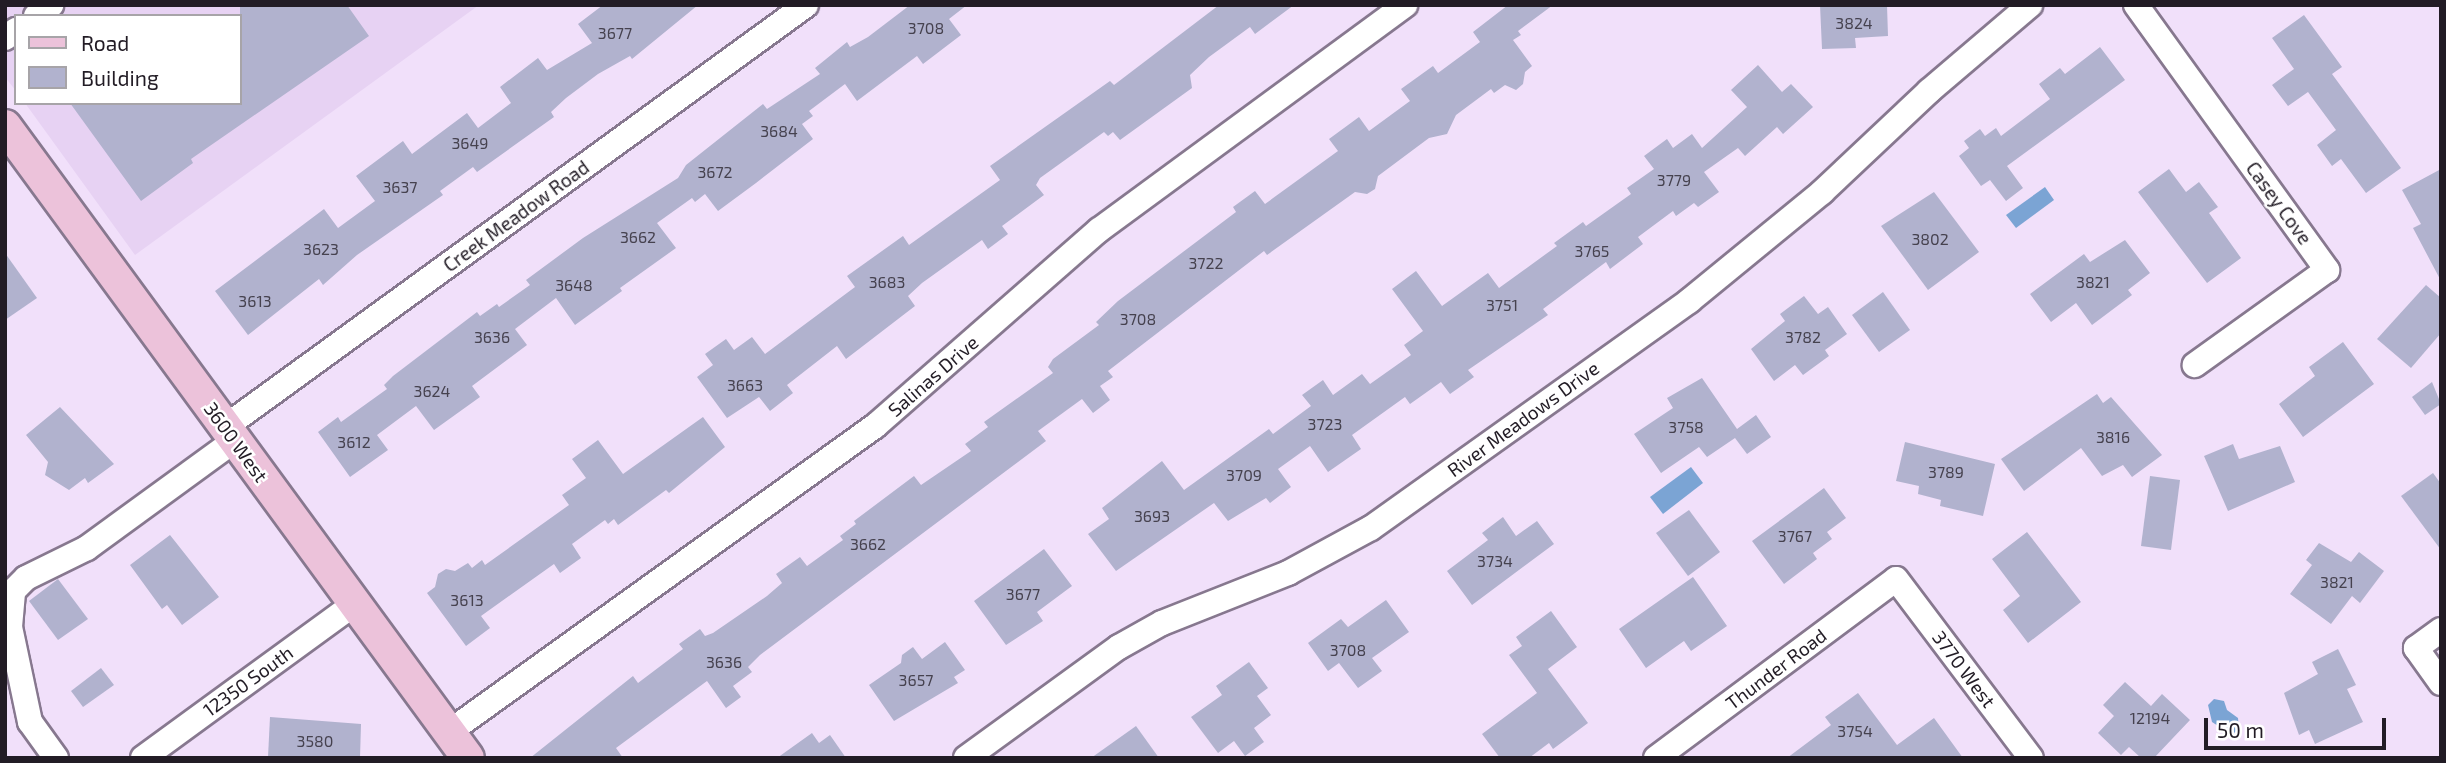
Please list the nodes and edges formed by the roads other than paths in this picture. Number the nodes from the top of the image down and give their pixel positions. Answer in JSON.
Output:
{"nodes":[{"id":1,"x":806,"y":5,"type":"edge"},
{"id":2,"x":1405,"y":5,"type":"edge"},
{"id":3,"x":2030,"y":5,"type":"edge"},
{"id":4,"x":2136,"y":5,"type":"edge"},
{"id":5,"x":5,"y":126,"type":"edge"},
{"id":6,"x":2195,"y":365,"type":"dead end"},
{"id":7,"x":230,"y":433,"type":"junction"},
{"id":8,"x":1896,"y":579,"type":"joint"},
{"id":9,"x":354,"y":604,"type":"junction"},
{"id":10,"x":2441,"y":630,"type":"edge"},
{"id":11,"x":2441,"y":683,"type":"edge"},
{"id":12,"x":449,"y":732,"type":"junction"},
{"id":13,"x":56,"y":758,"type":"edge"},
{"id":14,"x":143,"y":758,"type":"edge"},
{"id":15,"x":468,"y":758,"type":"edge"},
{"id":16,"x":966,"y":758,"type":"edge"},
{"id":17,"x":1656,"y":758,"type":"edge"},
{"id":18,"x":2031,"y":758,"type":"edge"}],
"edges":[{"from":1,"to":7,"type":"street","name":"Creek Meadow Road"},
{"from":2,"to":12,"type":"street","name":"Salinas Drive"},
{"from":3,"to":16,"type":"street","name":"River Meadows Drive"},
{"from":4,"to":6,"type":"street","name":"Casey Cove"},
{"from":5,"to":7,"type":"main road","name":"3600 West"},
{"from":7,"to":9,"type":"main road","name":"3600 West"},
{"from":7,"to":13,"type":"street","name":"Creek Meadow Road"},
{"from":8,"to":17,"type":"street","name":"Thunder Road"},
{"from":8,"to":18,"type":"street","name":"3770 West"},
{"from":9,"to":12,"type":"main road","name":"3600 West"},
{"from":9,"to":14,"type":"street","name":"12350 South"},
{"from":10,"to":11,"type":"street"},
{"from":12,"to":15,"type":"main road","name":"3600 West"}]}
